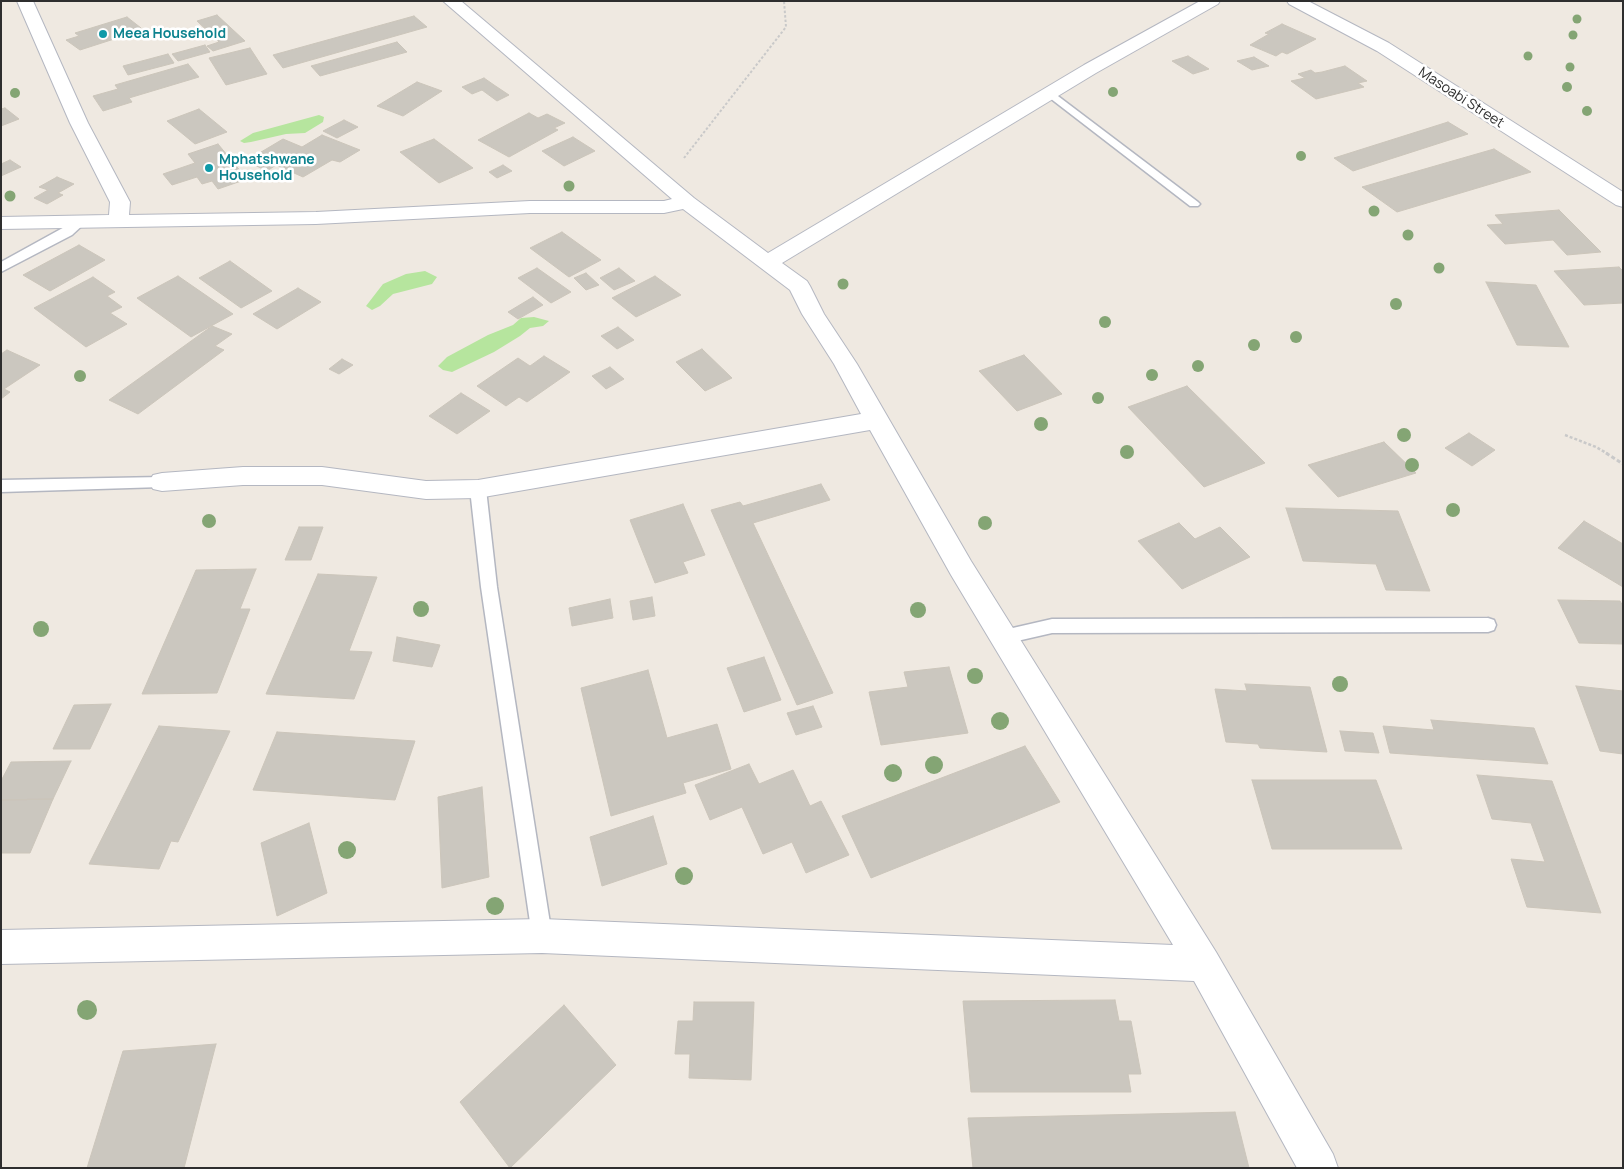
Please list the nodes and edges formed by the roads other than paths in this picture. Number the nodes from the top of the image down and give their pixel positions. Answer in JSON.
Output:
{"nodes":[{"id":1,"x":25,"y":1,"type":"edge"},
{"id":2,"x":451,"y":1,"type":"edge"},
{"id":3,"x":1212,"y":1,"type":"edge"},
{"id":4,"x":1295,"y":1,"type":"edge"},
{"id":5,"x":1050,"y":93,"type":"junction"},
{"id":6,"x":1623,"y":201,"type":"edge"},
{"id":7,"x":686,"y":202,"type":"junction"},
{"id":8,"x":1194,"y":204,"type":"dead end"},
{"id":9,"x":120,"y":220,"type":"junction"},
{"id":10,"x":1,"y":223,"type":"edge"},
{"id":11,"x":79,"y":223,"type":"junction"},
{"id":12,"x":768,"y":262,"type":"junction"},
{"id":13,"x":1,"y":268,"type":"edge"},
{"id":14,"x":877,"y":420,"type":"junction"},
{"id":15,"x":162,"y":482,"type":"joint"},
{"id":16,"x":1,"y":486,"type":"edge"},
{"id":17,"x":478,"y":489,"type":"junction"},
{"id":18,"x":1488,"y":625,"type":"dead end"},
{"id":19,"x":1004,"y":637,"type":"junction"},
{"id":20,"x":542,"y":936,"type":"junction"},
{"id":21,"x":1,"y":947,"type":"edge"},
{"id":22,"x":1204,"y":964,"type":"junction"},
{"id":23,"x":1319,"y":1168,"type":"edge"}],
"edges":[{"from":1,"to":9,"type":"street"},
{"from":2,"to":7,"type":"street"},
{"from":3,"to":5,"type":"street"},
{"from":4,"to":6,"type":"street","name":"Masoabi Street"},
{"from":5,"to":8,"type":"lane"},
{"from":5,"to":12,"type":"street"},
{"from":7,"to":9,"type":"street"},
{"from":7,"to":12,"type":"street"},
{"from":9,"to":11,"type":"street"},
{"from":10,"to":11,"type":"street"},
{"from":11,"to":13,"type":"lane"},
{"from":12,"to":14,"type":"street"},
{"from":14,"to":17,"type":"street"},
{"from":14,"to":19,"type":"street"},
{"from":15,"to":16,"type":"lane"},
{"from":15,"to":17,"type":"street"},
{"from":17,"to":20,"type":"lane"},
{"from":18,"to":19,"type":"lane"},
{"from":19,"to":22,"type":"street"},
{"from":20,"to":21,"type":"street"},
{"from":20,"to":22,"type":"street"},
{"from":22,"to":23,"type":"street"}]}
